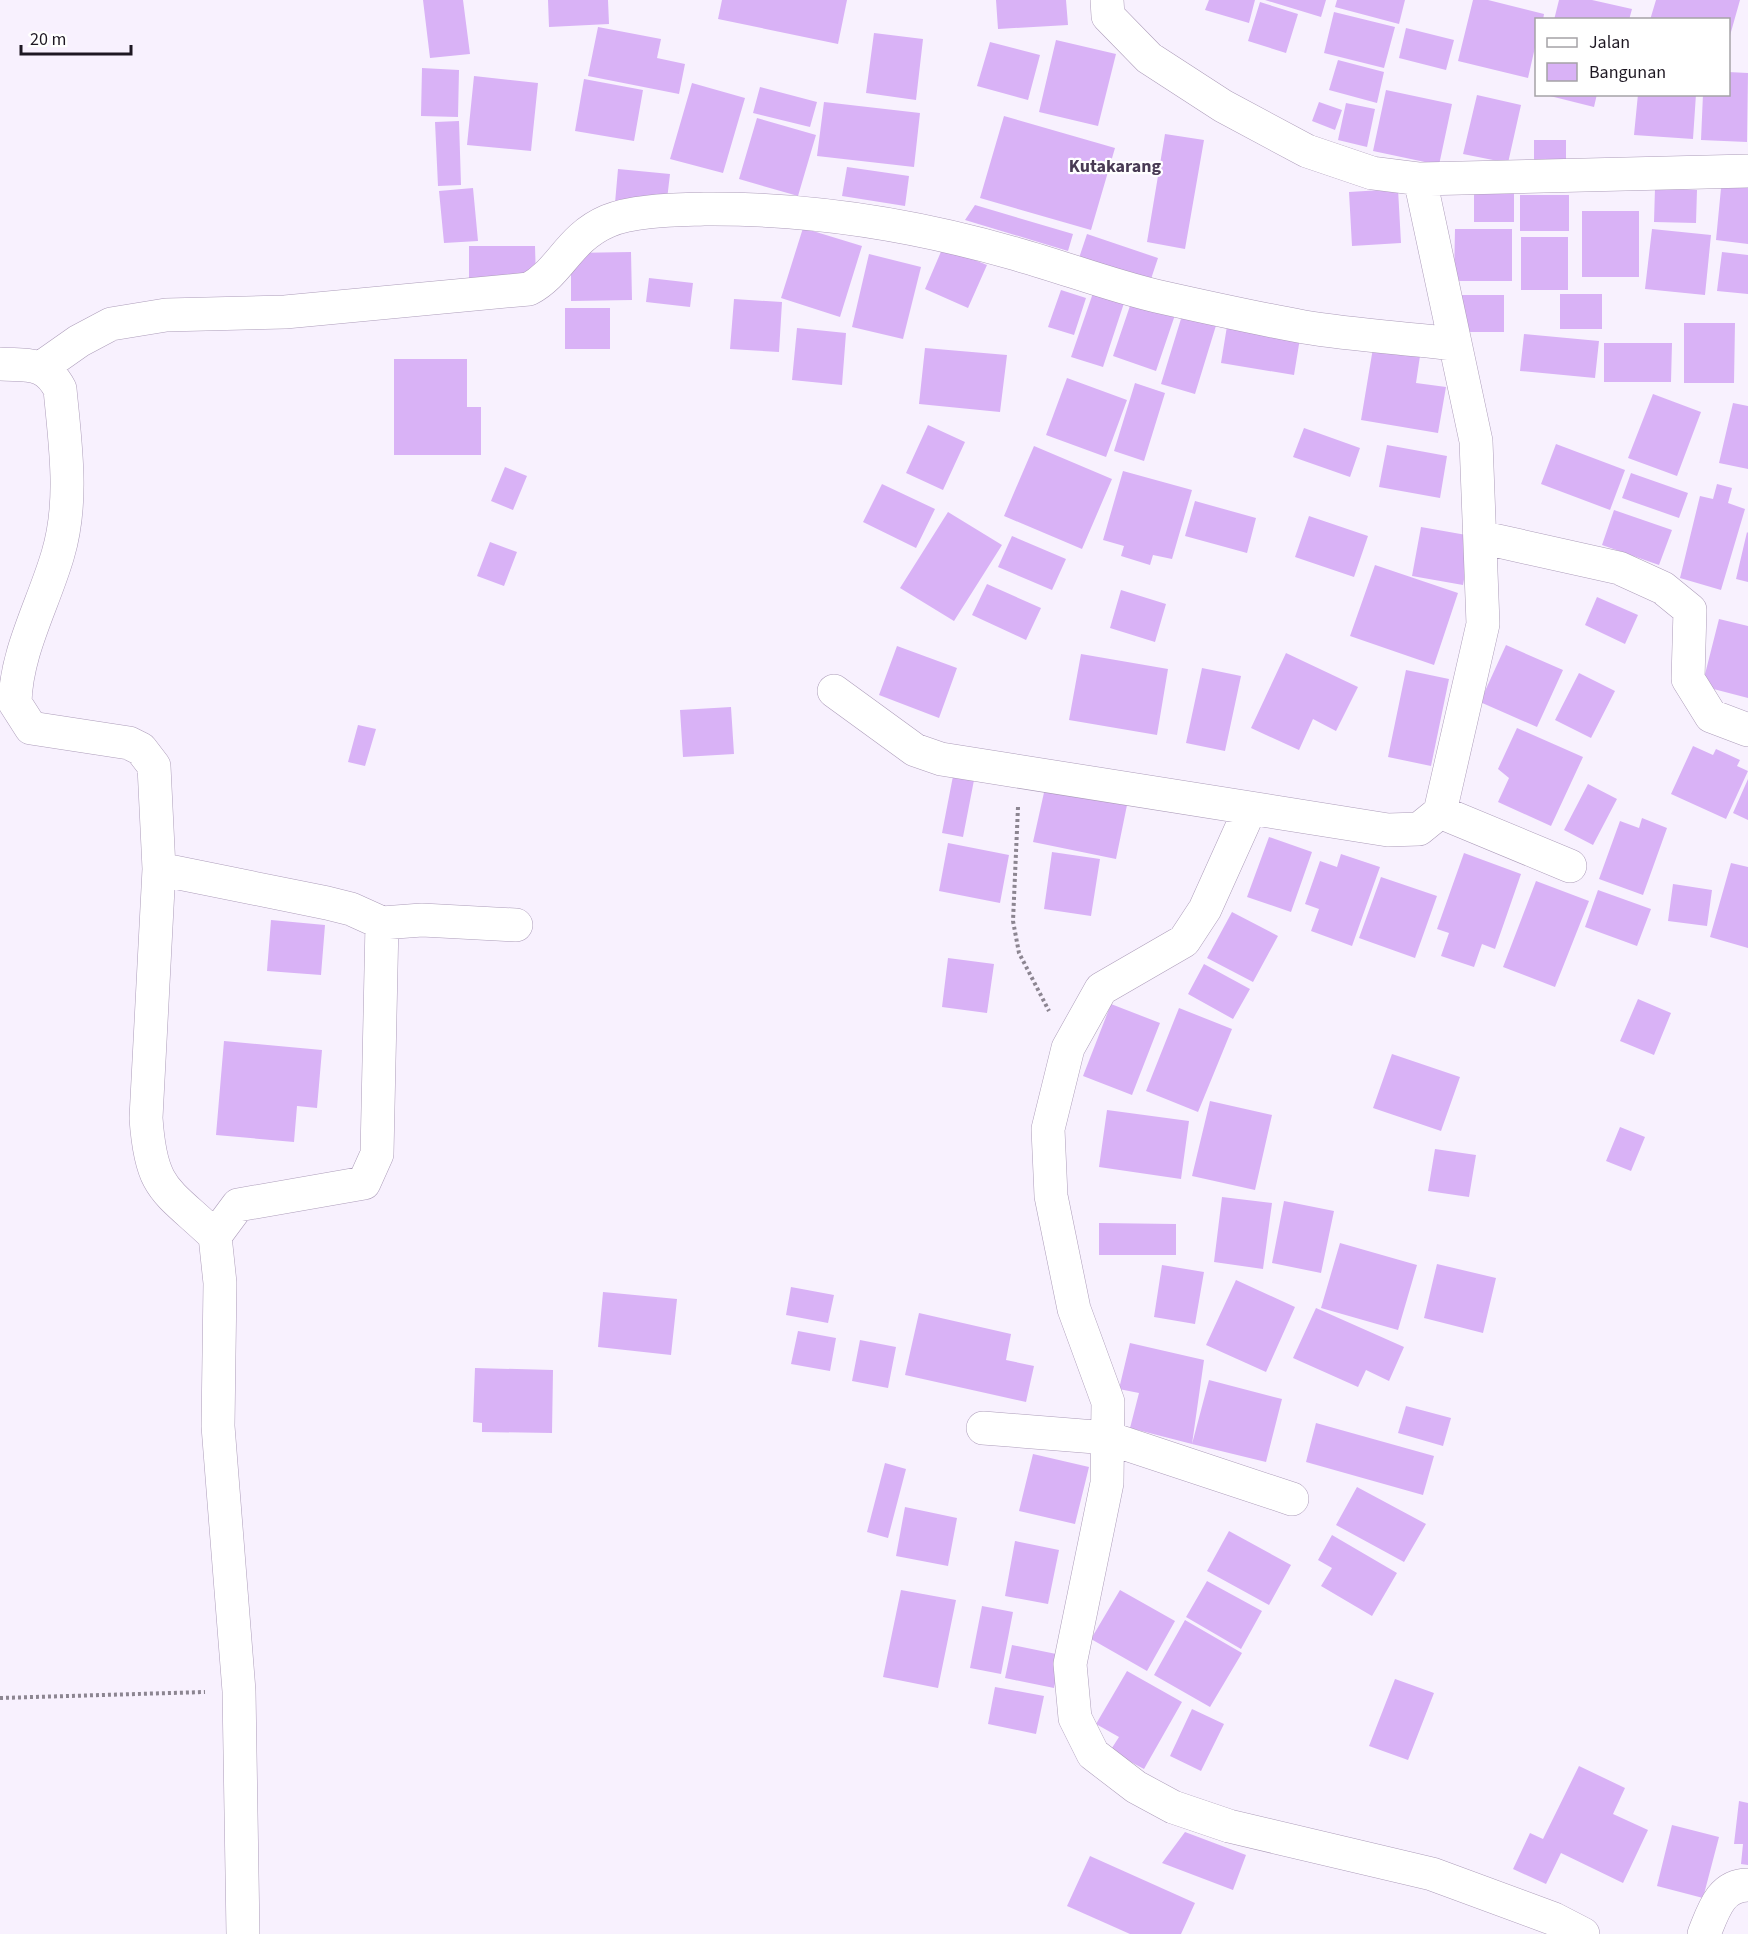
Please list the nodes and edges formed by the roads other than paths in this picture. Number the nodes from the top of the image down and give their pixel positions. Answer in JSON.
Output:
{"nodes":[{"id":1,"x":1107,"y":0,"type":"edge"},
{"id":2,"x":1748,"y":171,"type":"edge"},
{"id":3,"x":1420,"y":179,"type":"junction"},
{"id":4,"x":1454,"y":344,"type":"junction"},
{"id":5,"x":0,"y":364,"type":"edge"},
{"id":6,"x":42,"y":368,"type":"junction"},
{"id":7,"x":1480,"y":537,"type":"junction"},
{"id":8,"x":834,"y":691,"type":"dead end"},
{"id":9,"x":1748,"y":730,"type":"edge"},
{"id":10,"x":1250,"y":809,"type":"junction"},
{"id":11,"x":1440,"y":812,"type":"junction"},
{"id":12,"x":1570,"y":866,"type":"dead end"},
{"id":13,"x":159,"y":869,"type":"junction"},
{"id":14,"x":382,"y":923,"type":"junction"},
{"id":15,"x":516,"y":925,"type":"dead end"},
{"id":16,"x":215,"y":1236,"type":"junction"},
{"id":17,"x":983,"y":1428,"type":"dead end"},
{"id":18,"x":1108,"y":1438,"type":"junction"},
{"id":19,"x":1292,"y":1499,"type":"dead end"},
{"id":20,"x":1748,"y":1885,"type":"edge"},
{"id":21,"x":243,"y":1934,"type":"edge"},
{"id":22,"x":1583,"y":1934,"type":"edge"},
{"id":23,"x":1704,"y":1934,"type":"edge"}],
"edges":[{"from":1,"to":3,"type":"street"},
{"from":2,"to":3,"type":"street"},
{"from":3,"to":4,"type":"street"},
{"from":4,"to":6,"type":"street"},
{"from":4,"to":7,"type":"street"},
{"from":5,"to":6,"type":"street"},
{"from":6,"to":13,"type":"street"},
{"from":7,"to":9,"type":"street"},
{"from":7,"to":11,"type":"street"},
{"from":8,"to":10,"type":"street"},
{"from":10,"to":11,"type":"street"},
{"from":10,"to":18,"type":"street"},
{"from":11,"to":12,"type":"street"},
{"from":13,"to":14,"type":"street"},
{"from":13,"to":16,"type":"street"},
{"from":14,"to":15,"type":"street"},
{"from":14,"to":16,"type":"street"},
{"from":16,"to":21,"type":"street"},
{"from":17,"to":18,"type":"street"},
{"from":18,"to":19,"type":"street"},
{"from":18,"to":22,"type":"street"},
{"from":20,"to":23,"type":"street"}]}
